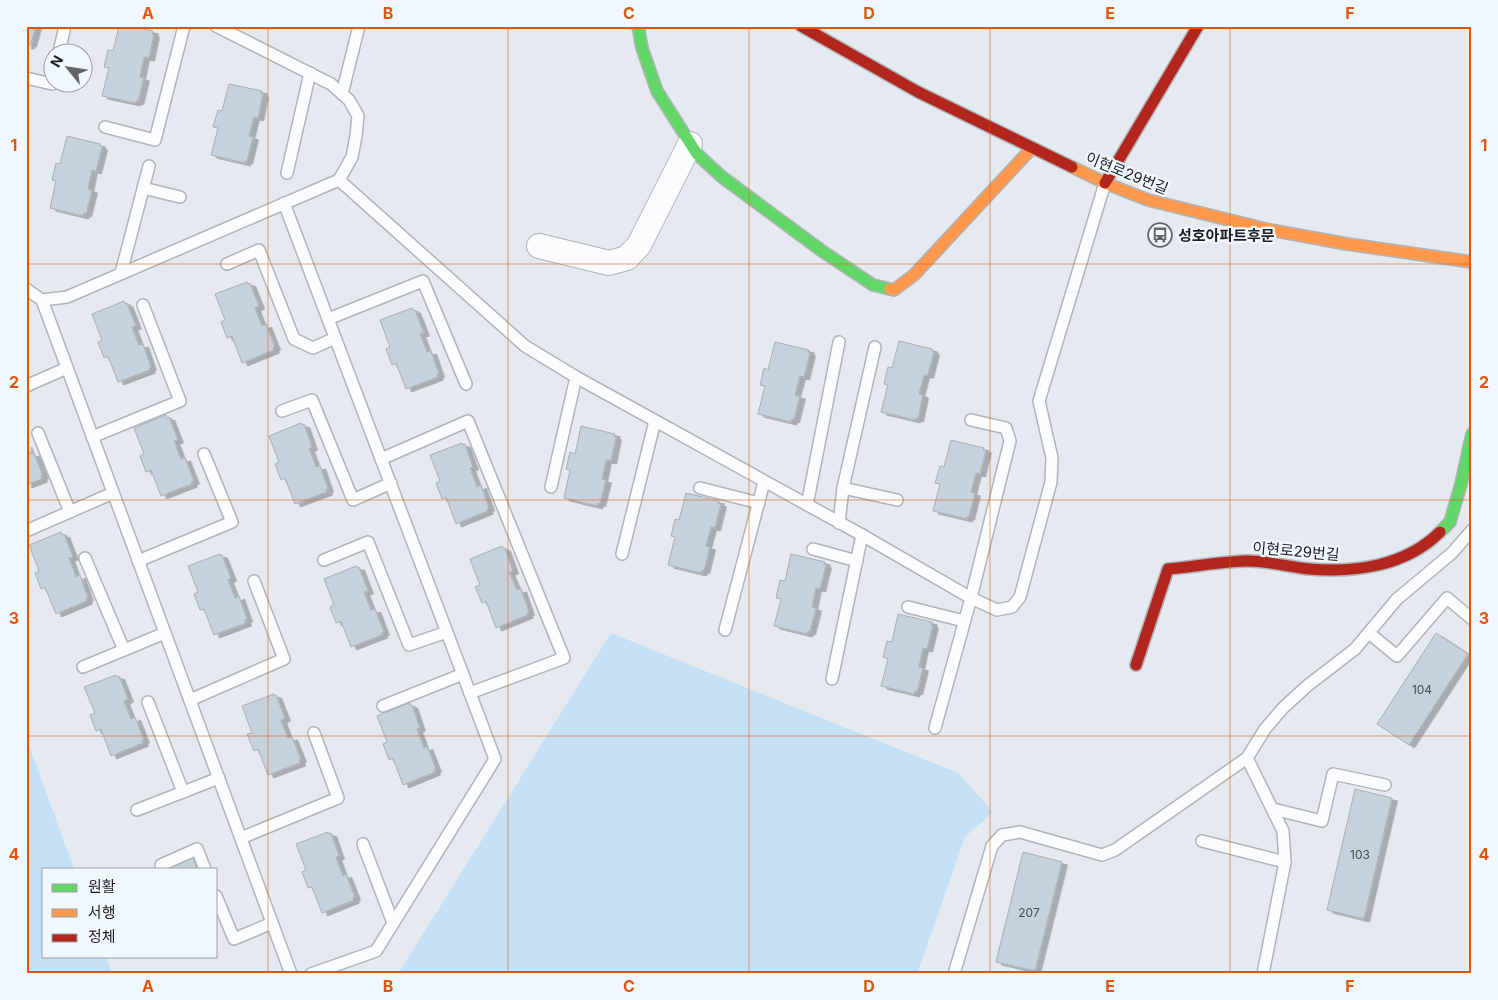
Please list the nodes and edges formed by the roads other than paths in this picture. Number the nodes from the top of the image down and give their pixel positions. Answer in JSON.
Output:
{"nodes":[{"id":1,"x":65,"y":26,"type":"edge"},
{"id":2,"x":184,"y":26,"type":"edge"},
{"id":3,"x":216,"y":26,"type":"edge"},
{"id":4,"x":359,"y":26,"type":"edge"},
{"id":5,"x":638,"y":26,"type":"edge"},
{"id":6,"x":801,"y":26,"type":"edge"},
{"id":7,"x":1198,"y":26,"type":"edge"},
{"id":8,"x":235,"y":31,"type":"edge"},
{"id":9,"x":61,"y":42,"type":"edge"},
{"id":10,"x":310,"y":73,"type":"junction"},
{"id":11,"x":26,"y":78,"type":"edge"},
{"id":12,"x":42,"y":82,"type":"edge"},
{"id":13,"x":342,"y":94,"type":"junction"},
{"id":14,"x":105,"y":127,"type":"dead end"},
{"id":15,"x":690,"y":144,"type":"junction"},
{"id":16,"x":1032,"y":148,"type":"junction"},
{"id":17,"x":149,"y":166,"type":"dead end"},
{"id":18,"x":286,"y":173,"type":"dead end"},
{"id":19,"x":339,"y":180,"type":"junction"},
{"id":20,"x":1105,"y":184,"type":"junction"},
{"id":21,"x":143,"y":188,"type":"junction"},
{"id":22,"x":180,"y":197,"type":"dead end"},
{"id":23,"x":284,"y":203,"type":"junction"},
{"id":24,"x":539,"y":246,"type":"dead end"},
{"id":25,"x":1472,"y":262,"type":"edge"},
{"id":26,"x":227,"y":264,"type":"dead end"},
{"id":27,"x":120,"y":273,"type":"junction"},
{"id":28,"x":26,"y":289,"type":"edge"},
{"id":29,"x":42,"y":300,"type":"junction"},
{"id":30,"x":143,"y":305,"type":"dead end"},
{"id":31,"x":328,"y":319,"type":"junction"},
{"id":32,"x":335,"y":338,"type":"junction"},
{"id":33,"x":839,"y":342,"type":"dead end"},
{"id":34,"x":875,"y":347,"type":"dead end"},
{"id":35,"x":67,"y":368,"type":"junction"},
{"id":36,"x":576,"y":377,"type":"junction"},
{"id":37,"x":466,"y":384,"type":"dead end"},
{"id":38,"x":26,"y":386,"type":"edge"},
{"id":39,"x":282,"y":411,"type":"dead end"},
{"id":40,"x":971,"y":420,"type":"dead end"},
{"id":41,"x":655,"y":422,"type":"junction"},
{"id":42,"x":38,"y":433,"type":"dead end"},
{"id":43,"x":1472,"y":434,"type":"edge"},
{"id":44,"x":92,"y":437,"type":"junction"},
{"id":45,"x":204,"y":454,"type":"dead end"},
{"id":46,"x":381,"y":459,"type":"junction"},
{"id":47,"x":764,"y":482,"type":"junction"},
{"id":48,"x":391,"y":483,"type":"junction"},
{"id":49,"x":551,"y":487,"type":"dead end"},
{"id":50,"x":700,"y":488,"type":"dead end"},
{"id":51,"x":843,"y":488,"type":"junction"},
{"id":52,"x":113,"y":493,"type":"junction"},
{"id":53,"x":897,"y":500,"type":"dead end"},
{"id":54,"x":759,"y":503,"type":"junction"},
{"id":55,"x":807,"y":505,"type":"junction"},
{"id":56,"x":70,"y":512,"type":"junction"},
{"id":57,"x":838,"y":523,"type":"junction"},
{"id":58,"x":1472,"y":530,"type":"edge"},
{"id":59,"x":26,"y":531,"type":"edge"},
{"id":60,"x":862,"y":535,"type":"junction"},
{"id":61,"x":813,"y":549,"type":"dead end"},
{"id":62,"x":622,"y":554,"type":"dead end"},
{"id":63,"x":86,"y":558,"type":"dead end"},
{"id":64,"x":324,"y":560,"type":"dead end"},
{"id":65,"x":138,"y":561,"type":"junction"},
{"id":66,"x":857,"y":561,"type":"junction"},
{"id":67,"x":254,"y":581,"type":"dead end"},
{"id":68,"x":971,"y":598,"type":"junction"},
{"id":69,"x":908,"y":607,"type":"dead end"},
{"id":70,"x":1472,"y":619,"type":"edge"},
{"id":71,"x":964,"y":621,"type":"junction"},
{"id":72,"x":724,"y":630,"type":"dead end"},
{"id":73,"x":447,"y":632,"type":"junction"},
{"id":74,"x":165,"y":633,"type":"junction"},
{"id":75,"x":1369,"y":633,"type":"junction"},
{"id":76,"x":124,"y":650,"type":"junction"},
{"id":77,"x":1136,"y":665,"type":"dead end"},
{"id":78,"x":83,"y":666,"type":"dead end"},
{"id":79,"x":463,"y":674,"type":"junction"},
{"id":80,"x":832,"y":679,"type":"dead end"},
{"id":81,"x":470,"y":693,"type":"junction"},
{"id":82,"x":190,"y":700,"type":"junction"},
{"id":83,"x":148,"y":702,"type":"dead end"},
{"id":84,"x":383,"y":706,"type":"dead end"},
{"id":85,"x":935,"y":728,"type":"dead end"},
{"id":86,"x":314,"y":734,"type":"dead end"},
{"id":87,"x":1247,"y":758,"type":"junction"},
{"id":88,"x":219,"y":778,"type":"junction"},
{"id":89,"x":1385,"y":785,"type":"dead end"},
{"id":90,"x":183,"y":792,"type":"junction"},
{"id":91,"x":1274,"y":809,"type":"junction"},
{"id":92,"x":137,"y":810,"type":"dead end"},
{"id":93,"x":241,"y":838,"type":"junction"},
{"id":94,"x":1202,"y":841,"type":"dead end"},
{"id":95,"x":363,"y":844,"type":"dead end"},
{"id":96,"x":1286,"y":862,"type":"junction"},
{"id":97,"x":161,"y":865,"type":"dead end"},
{"id":98,"x":205,"y":868,"type":"edge"},
{"id":99,"x":218,"y":901,"type":"edge"},
{"id":100,"x":272,"y":923,"type":"junction"},
{"id":101,"x":393,"y":924,"type":"junction"},
{"id":102,"x":291,"y":974,"type":"edge"},
{"id":103,"x":311,"y":974,"type":"edge"},
{"id":104,"x":954,"y":974,"type":"edge"},
{"id":105,"x":1262,"y":974,"type":"edge"}],
"edges":[{"from":1,"to":9,"type":"lane"},
{"from":2,"to":14,"type":"lane"},
{"from":3,"to":8,"type":"lane"},
{"from":4,"to":13,"type":"lane"},
{"from":5,"to":15,"type":"street"},
{"from":6,"to":16,"type":"street","name":"이현로29번길"},
{"from":7,"to":20,"type":"street"},
{"from":8,"to":10,"type":"lane"},
{"from":10,"to":13,"type":"lane"},
{"from":10,"to":18,"type":"lane"},
{"from":11,"to":12,"type":"lane"},
{"from":13,"to":19,"type":"lane"},
{"from":15,"to":16,"type":"street"},
{"from":15,"to":24,"type":"street"},
{"from":16,"to":20,"type":"street","name":"이현로29번길"},
{"from":17,"to":21,"type":"lane"},
{"from":19,"to":23,"type":"lane"},
{"from":19,"to":36,"type":"lane"},
{"from":20,"to":25,"type":"street","name":"이현로29번길"},
{"from":20,"to":68,"type":"lane"},
{"from":21,"to":22,"type":"lane"},
{"from":21,"to":27,"type":"lane"},
{"from":23,"to":27,"type":"lane"},
{"from":23,"to":31,"type":"lane"},
{"from":26,"to":32,"type":"lane"},
{"from":27,"to":29,"type":"lane"},
{"from":28,"to":29,"type":"lane"},
{"from":29,"to":35,"type":"lane"},
{"from":30,"to":44,"type":"lane"},
{"from":31,"to":32,"type":"lane"},
{"from":31,"to":37,"type":"lane"},
{"from":32,"to":46,"type":"lane"},
{"from":33,"to":55,"type":"lane"},
{"from":34,"to":51,"type":"lane"},
{"from":35,"to":38,"type":"lane"},
{"from":35,"to":44,"type":"lane"},
{"from":36,"to":41,"type":"lane"},
{"from":36,"to":49,"type":"lane"},
{"from":39,"to":48,"type":"lane"},
{"from":40,"to":68,"type":"lane"},
{"from":41,"to":47,"type":"lane"},
{"from":41,"to":62,"type":"lane"},
{"from":42,"to":56,"type":"lane"},
{"from":43,"to":77,"type":"street","name":"이현로29번길"},
{"from":44,"to":52,"type":"lane"},
{"from":45,"to":65,"type":"lane"},
{"from":46,"to":48,"type":"lane"},
{"from":46,"to":81,"type":"lane"},
{"from":47,"to":54,"type":"lane"},
{"from":47,"to":55,"type":"lane"},
{"from":48,"to":73,"type":"lane"},
{"from":50,"to":54,"type":"lane"},
{"from":51,"to":53,"type":"lane"},
{"from":51,"to":57,"type":"lane"},
{"from":52,"to":56,"type":"lane"},
{"from":52,"to":65,"type":"lane"},
{"from":54,"to":72,"type":"lane"},
{"from":55,"to":57,"type":"lane"},
{"from":56,"to":59,"type":"lane"},
{"from":57,"to":60,"type":"lane"},
{"from":58,"to":75,"type":"lane"},
{"from":60,"to":66,"type":"lane"},
{"from":60,"to":68,"type":"lane"},
{"from":61,"to":66,"type":"lane"},
{"from":63,"to":76,"type":"lane"},
{"from":64,"to":73,"type":"lane"},
{"from":65,"to":74,"type":"lane"},
{"from":66,"to":80,"type":"lane"},
{"from":67,"to":82,"type":"lane"},
{"from":68,"to":71,"type":"lane"},
{"from":69,"to":71,"type":"lane"},
{"from":70,"to":75,"type":"lane"},
{"from":71,"to":85,"type":"lane"},
{"from":73,"to":79,"type":"lane"},
{"from":74,"to":76,"type":"lane"},
{"from":74,"to":82,"type":"lane"},
{"from":75,"to":87,"type":"lane"},
{"from":76,"to":78,"type":"lane"},
{"from":79,"to":81,"type":"lane"},
{"from":79,"to":84,"type":"lane"},
{"from":81,"to":101,"type":"lane"},
{"from":82,"to":88,"type":"lane"},
{"from":83,"to":90,"type":"lane"},
{"from":86,"to":93,"type":"lane"},
{"from":87,"to":91,"type":"lane"},
{"from":87,"to":104,"type":"lane"},
{"from":88,"to":90,"type":"lane"},
{"from":88,"to":93,"type":"lane"},
{"from":89,"to":91,"type":"lane"},
{"from":90,"to":92,"type":"lane"},
{"from":91,"to":96,"type":"lane"},
{"from":93,"to":100,"type":"lane"},
{"from":94,"to":96,"type":"lane"},
{"from":95,"to":101,"type":"lane"},
{"from":96,"to":105,"type":"lane"},
{"from":97,"to":98,"type":"lane"},
{"from":99,"to":100,"type":"lane"},
{"from":100,"to":102,"type":"lane"},
{"from":101,"to":103,"type":"lane"}]}
